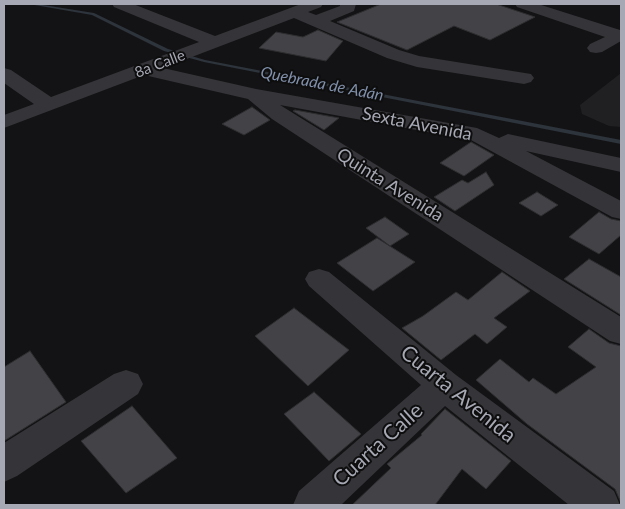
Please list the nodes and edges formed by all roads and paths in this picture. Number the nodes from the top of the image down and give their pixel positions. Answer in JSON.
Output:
{"nodes":[{"id":1,"x":120,"y":4,"type":"edge"},
{"id":2,"x":162,"y":4,"type":"edge"},
{"id":3,"x":348,"y":4,"type":"edge"},
{"id":4,"x":523,"y":4,"type":"edge"},
{"id":5,"x":316,"y":12,"type":"edge"},
{"id":6,"x":164,"y":21,"type":"junction"},
{"id":7,"x":211,"y":44,"type":"junction"},
{"id":8,"x":596,"y":48,"type":"dead end"},
{"id":9,"x":148,"y":69,"type":"junction"},
{"id":10,"x":4,"y":74,"type":"edge"},
{"id":11,"x":524,"y":78,"type":"dead end"},
{"id":12,"x":255,"y":95,"type":"junction"},
{"id":13,"x":49,"y":105,"type":"junction"},
{"id":14,"x":4,"y":122,"type":"edge"},
{"id":15,"x":477,"y":135,"type":"junction"},
{"id":16,"x":621,"y":165,"type":"edge"},
{"id":17,"x":621,"y":211,"type":"edge"},
{"id":18,"x":319,"y":279,"type":"dead end"},
{"id":19,"x":621,"y":332,"type":"edge"},
{"id":20,"x":126,"y":384,"type":"dead end"},
{"id":21,"x":444,"y":385,"type":"junction"},
{"id":22,"x":4,"y":464,"type":"edge"},
{"id":23,"x":313,"y":505,"type":"edge"},
{"id":24,"x":600,"y":505,"type":"edge"}],
"edges":[{"from":1,"to":6,"type":"street"},
{"from":2,"to":6,"type":"street"},
{"from":3,"to":5,"type":"street"},
{"from":4,"to":8,"type":"street"},
{"from":5,"to":7,"type":"street","name":"8a Calle"},
{"from":5,"to":11,"type":"street"},
{"from":6,"to":7,"type":"street"},
{"from":7,"to":9,"type":"street","name":"8a Calle"},
{"from":9,"to":12,"type":"street","name":"Quinta Avenida"},
{"from":9,"to":13,"type":"street","name":"8a Calle"},
{"from":10,"to":13,"type":"street"},
{"from":12,"to":15,"type":"street","name":"Sexta Avenida"},
{"from":12,"to":19,"type":"street","name":"Quinta Avenida"},
{"from":13,"to":14,"type":"street","name":"8a Calle"},
{"from":15,"to":16,"type":"street"},
{"from":15,"to":17,"type":"street","name":"Sexta Avenida"},
{"from":18,"to":21,"type":"street","name":"Cuarta Avenida"},
{"from":20,"to":22,"type":"street"},
{"from":21,"to":23,"type":"street","name":"Cuarta Calle"},
{"from":21,"to":24,"type":"street","name":"Cuarta Avenida"}]}
